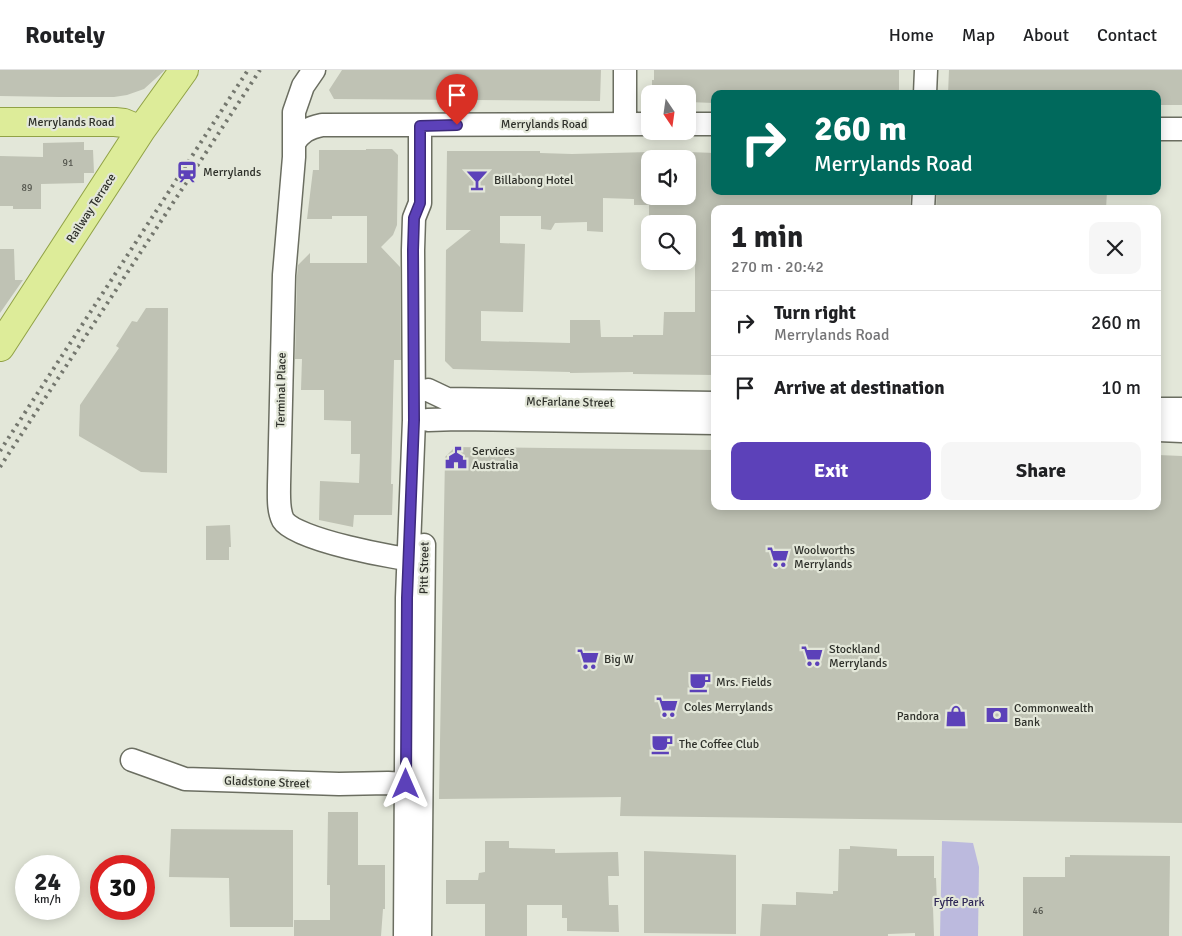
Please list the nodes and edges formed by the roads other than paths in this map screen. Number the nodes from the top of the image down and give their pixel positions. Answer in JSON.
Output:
{"nodes":[{"id":1,"x":184,"y":70,"type":"edge"},
{"id":2,"x":314,"y":70,"type":"edge"},
{"id":3,"x":625,"y":70,"type":"edge"},
{"id":4,"x":926,"y":70,"type":"edge"},
{"id":5,"x":925,"y":90,"type":"edge"},
{"id":6,"x":0,"y":122,"type":"edge"},
{"id":7,"x":625,"y":124,"type":"junction"},
{"id":8,"x":641,"y":124,"type":"edge"},
{"id":9,"x":696,"y":124,"type":"edge"},
{"id":10,"x":711,"y":124,"type":"edge"},
{"id":11,"x":420,"y":126,"type":"junction"},
{"id":12,"x":1161,"y":129,"type":"edge"},
{"id":13,"x":1182,"y":129,"type":"edge"},
{"id":14,"x":141,"y":130,"type":"junction"},
{"id":15,"x":294,"y":143,"type":"junction"},
{"id":16,"x":420,"y":203,"type":"junction"},
{"id":17,"x":0,"y":347,"type":"edge"},
{"id":18,"x":428,"y":390,"type":"junction"},
{"id":19,"x":711,"y":403,"type":"edge"},
{"id":20,"x":1161,"y":409,"type":"edge"},
{"id":21,"x":1182,"y":409,"type":"edge"},
{"id":22,"x":428,"y":420,"type":"junction"},
{"id":23,"x":711,"y":423,"type":"edge"},
{"id":24,"x":1161,"y":430,"type":"edge"},
{"id":25,"x":1182,"y":431,"type":"edge"},
{"id":26,"x":416,"y":560,"type":"junction"},
{"id":27,"x":132,"y":760,"type":"dead end"},
{"id":28,"x":406,"y":784,"type":"junction"},
{"id":29,"x":405,"y":936,"type":"edge"},
{"id":30,"x":420,"y":936,"type":"edge"}],
"edges":[{"from":1,"to":14,"type":"main road","name":"Railway Terrace"},
{"from":2,"to":15,"type":"street","name":"Terminal Place"},
{"from":3,"to":7,"type":"street"},
{"from":4,"to":5,"type":"street"},
{"from":6,"to":14,"type":"main road","name":"Merrylands Road"},
{"from":7,"to":8,"type":"street","name":"Merrylands Road"},
{"from":7,"to":11,"type":"street","name":"Merrylands Road"},
{"from":9,"to":10,"type":"street"},
{"from":11,"to":15,"type":"street","name":"Merrylands Road"},
{"from":11,"to":16,"type":"street","name":"Pitt Street"},
{"from":12,"to":13,"type":"street"},
{"from":14,"to":17,"type":"main road","name":"Railway Terrace"},
{"from":15,"to":26,"type":"street","name":"Terminal Place"},
{"from":16,"to":18,"type":"street","name":"Pitt Street"},
{"from":16,"to":26,"type":"street","name":"Pitt Street"},
{"from":18,"to":19,"type":"street","name":"McFarlane Street"},
{"from":18,"to":22,"type":"street","name":"Pitt Street"},
{"from":20,"to":21,"type":"street"},
{"from":22,"to":23,"type":"street","name":"McFarlane Street"},
{"from":22,"to":26,"type":"street","name":"Pitt Street"},
{"from":24,"to":25,"type":"street"},
{"from":26,"to":28,"type":"street","name":"Pitt Street"},
{"from":26,"to":30,"type":"street","name":"Pitt Street"},
{"from":27,"to":28,"type":"street","name":"Gladstone Street"},
{"from":28,"to":29,"type":"street","name":"Pitt Street"}]}
